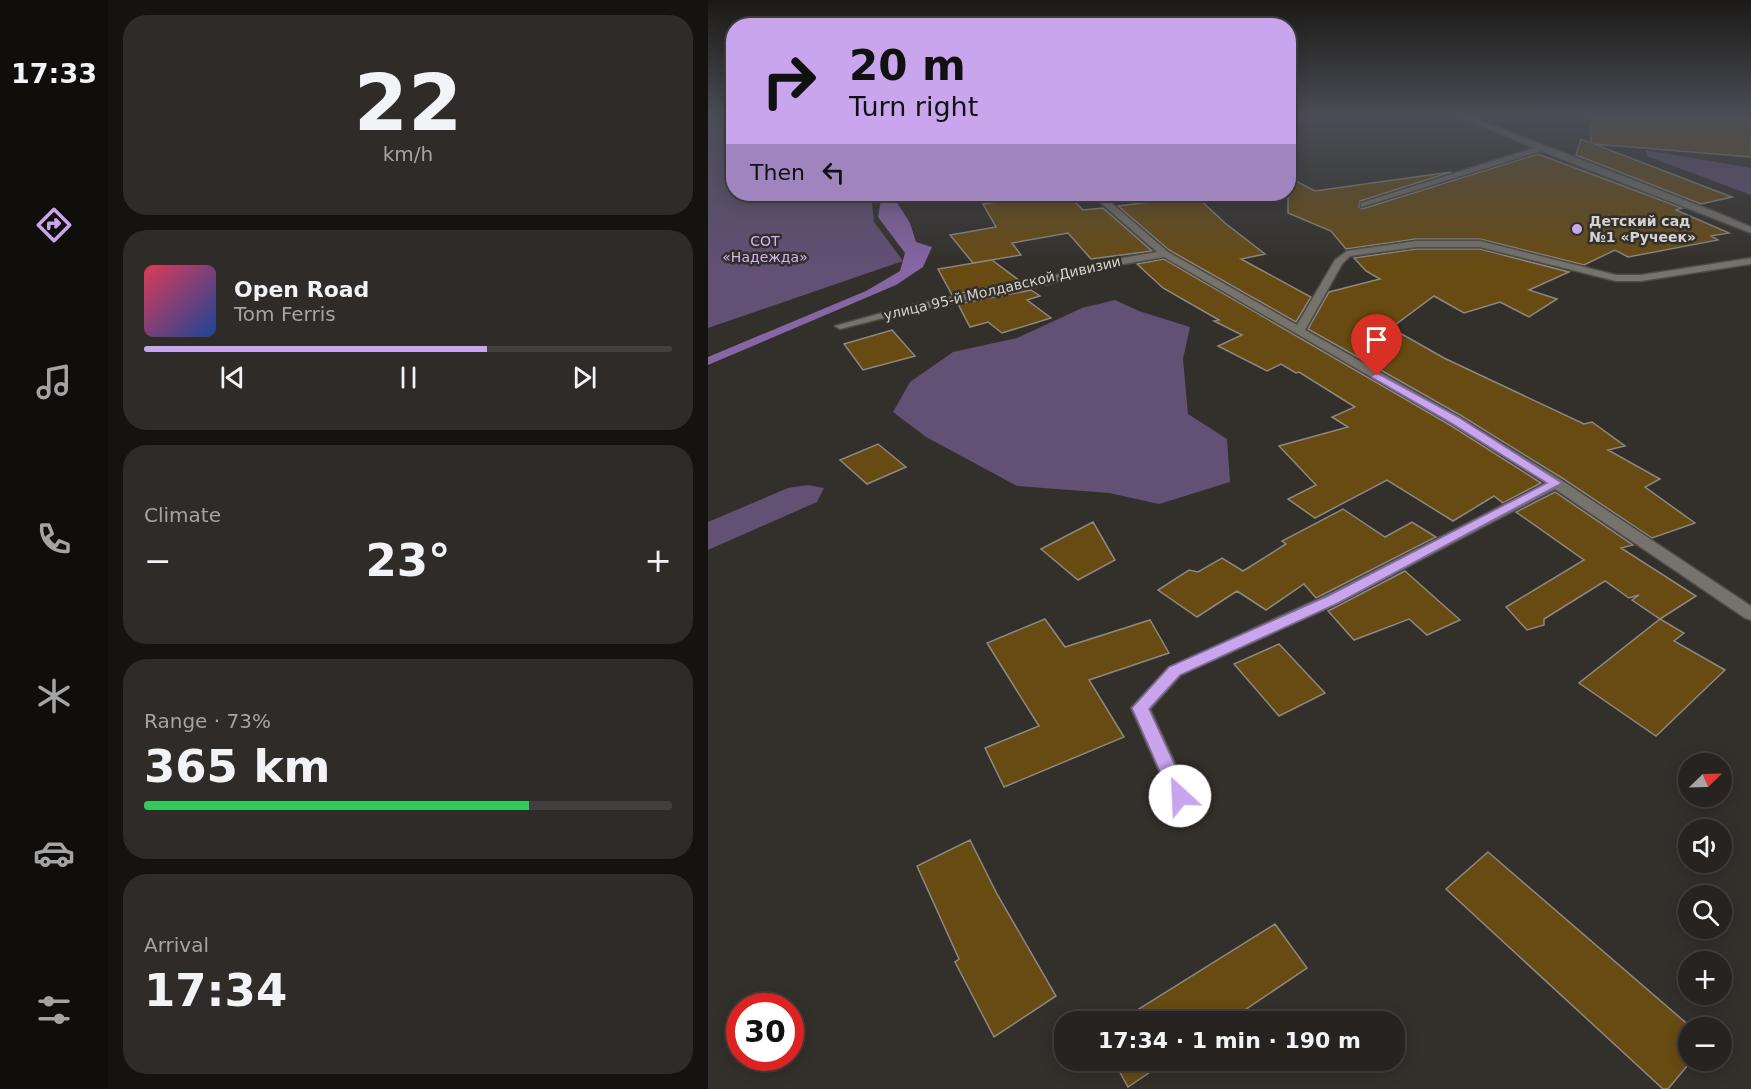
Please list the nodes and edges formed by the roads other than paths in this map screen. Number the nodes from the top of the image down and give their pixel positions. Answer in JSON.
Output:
{"nodes":[{"id":1,"x":1486,"y":166,"type":"edge"},
{"id":2,"x":1591,"y":166,"type":"edge"},
{"id":3,"x":1103,"y":201,"type":"edge"},
{"id":4,"x":1364,"y":205,"type":"dead end"},
{"id":5,"x":1751,"y":230,"type":"edge"},
{"id":6,"x":1165,"y":254,"type":"junction"},
{"id":7,"x":1751,"y":261,"type":"edge"},
{"id":8,"x":840,"y":326,"type":"dead end"},
{"id":9,"x":1298,"y":332,"type":"junction"},
{"id":10,"x":1556,"y":483,"type":"junction"},
{"id":11,"x":1751,"y":614,"type":"edge"},
{"id":12,"x":1180,"y":796,"type":"dead end"}],
"edges":[{"from":1,"to":4,"type":"street"},
{"from":2,"to":5,"type":"street"},
{"from":3,"to":6,"type":"street"},
{"from":6,"to":8,"type":"street","name":"улица 95-й Молдавской Дивизии"},
{"from":6,"to":9,"type":"street"},
{"from":7,"to":9,"type":"street"},
{"from":9,"to":10,"type":"street"},
{"from":10,"to":11,"type":"street"},
{"from":10,"to":12,"type":"street"}]}
